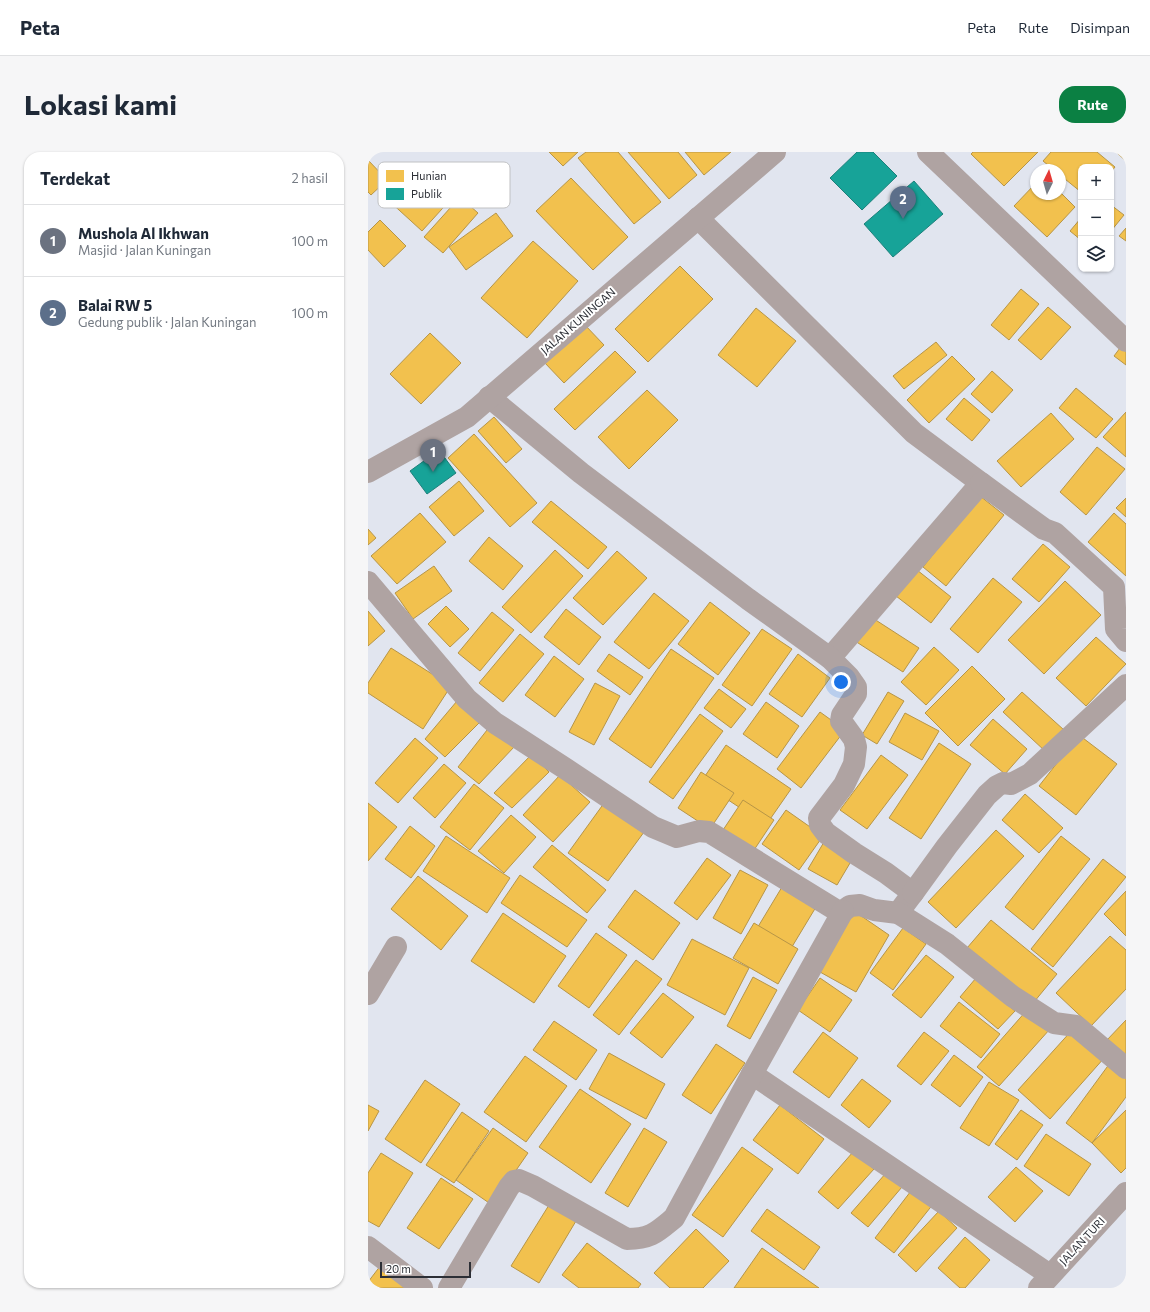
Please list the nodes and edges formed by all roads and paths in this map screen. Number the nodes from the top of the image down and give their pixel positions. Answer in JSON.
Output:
{"nodes":[{"id":1,"x":775,"y":152,"type":"edge"},
{"id":2,"x":928,"y":152,"type":"edge"},
{"id":3,"x":698,"y":218,"type":"junction"},
{"id":4,"x":1126,"y":341,"type":"edge"},
{"id":5,"x":489,"y":397,"type":"junction"},
{"id":6,"x":368,"y":472,"type":"edge"},
{"id":7,"x":981,"y":483,"type":"junction"},
{"id":8,"x":368,"y":582,"type":"edge"},
{"id":9,"x":1126,"y":641,"type":"edge"},
{"id":10,"x":830,"y":658,"type":"junction"},
{"id":11,"x":1126,"y":685,"type":"edge"},
{"id":12,"x":913,"y":893,"type":"junction"},
{"id":13,"x":843,"y":911,"type":"junction"},
{"id":14,"x":898,"y":913,"type":"junction"},
{"id":15,"x":396,"y":947,"type":"dead end"},
{"id":16,"x":368,"y":994,"type":"edge"},
{"id":17,"x":1126,"y":1068,"type":"edge"},
{"id":18,"x":752,"y":1074,"type":"junction"},
{"id":19,"x":1122,"y":1204,"type":"edge"},
{"id":20,"x":368,"y":1247,"type":"edge"},
{"id":21,"x":1044,"y":1282,"type":"edge"},
{"id":22,"x":422,"y":1288,"type":"edge"},
{"id":23,"x":449,"y":1288,"type":"edge"}],
"edges":[{"from":1,"to":3,"type":"street","name":"JALAN KUNINGAN"},
{"from":2,"to":4,"type":"street"},
{"from":3,"to":5,"type":"street","name":"JALAN KUNINGAN"},
{"from":3,"to":7,"type":"street"},
{"from":5,"to":6,"type":"street","name":"JALAN KUNINGAN"},
{"from":5,"to":10,"type":"street"},
{"from":7,"to":9,"type":"street"},
{"from":7,"to":10,"type":"street"},
{"from":8,"to":13,"type":"street"},
{"from":10,"to":12,"type":"street"},
{"from":11,"to":12,"type":"street"},
{"from":12,"to":14,"type":"street"},
{"from":13,"to":14,"type":"street"},
{"from":13,"to":18,"type":"street"},
{"from":14,"to":17,"type":"street"},
{"from":15,"to":16,"type":"street"},
{"from":18,"to":21,"type":"street"},
{"from":18,"to":23,"type":"street"},
{"from":19,"to":21,"type":"street","name":"JALAN TURI"},
{"from":20,"to":22,"type":"street"}]}
